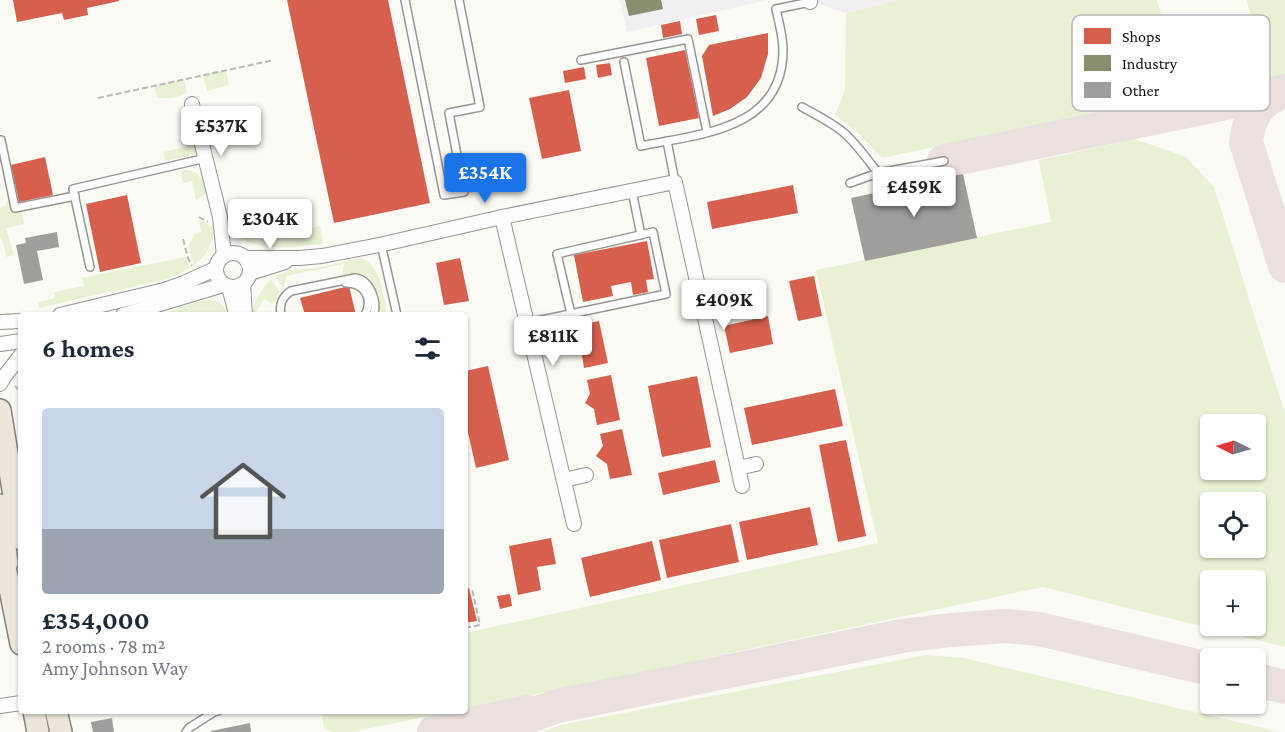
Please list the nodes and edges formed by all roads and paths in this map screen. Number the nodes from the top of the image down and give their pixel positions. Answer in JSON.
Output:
{"nodes":[{"id":1,"x":405,"y":0,"type":"edge"},
{"id":2,"x":459,"y":0,"type":"edge"},
{"id":3,"x":810,"y":1,"type":"edge"},
{"id":4,"x":274,"y":60,"type":"dead end"},
{"id":5,"x":581,"y":60,"type":"dead end"},
{"id":6,"x":624,"y":62,"type":"dead end"},
{"id":7,"x":98,"y":98,"type":"dead end"},
{"id":8,"x":192,"y":104,"type":"dead end"},
{"id":9,"x":802,"y":107,"type":"dead end"},
{"id":10,"x":707,"y":132,"type":"junction"},
{"id":11,"x":1,"y":140,"type":"edge"},
{"id":12,"x":667,"y":141,"type":"junction"},
{"id":13,"x":206,"y":158,"type":"junction"},
{"id":14,"x":944,"y":161,"type":"dead end"},
{"id":15,"x":878,"y":173,"type":"junction"},
{"id":16,"x":675,"y":182,"type":"junction"},
{"id":17,"x":850,"y":183,"type":"dead end"},
{"id":18,"x":632,"y":191,"type":"junction"},
{"id":19,"x":75,"y":196,"type":"junction"},
{"id":20,"x":220,"y":217,"type":"junction"},
{"id":21,"x":502,"y":217,"type":"junction"},
{"id":22,"x":641,"y":235,"type":"junction"},
{"id":23,"x":183,"y":239,"type":"dead end"},
{"id":24,"x":381,"y":244,"type":"junction"},
{"id":25,"x":224,"y":256,"type":"junction"},
{"id":26,"x":242,"y":256,"type":"junction"},
{"id":27,"x":299,"y":258,"type":"junction"},
{"id":28,"x":90,"y":267,"type":"dead end"},
{"id":29,"x":215,"y":269,"type":"junction"},
{"id":30,"x":198,"y":276,"type":"junction"},
{"id":31,"x":236,"y":282,"type":"junction"},
{"id":32,"x":334,"y":282,"type":"junction"},
{"id":33,"x":72,"y":312,"type":"edge"},
{"id":34,"x":133,"y":312,"type":"edge"},
{"id":35,"x":238,"y":312,"type":"edge"},
{"id":36,"x":280,"y":312,"type":"edge"},
{"id":37,"x":367,"y":312,"type":"edge"},
{"id":38,"x":375,"y":312,"type":"edge"},
{"id":39,"x":396,"y":312,"type":"edge"},
{"id":40,"x":570,"y":314,"type":"junction"},
{"id":41,"x":18,"y":321,"type":"edge"},
{"id":42,"x":0,"y":322,"type":"edge"},
{"id":43,"x":527,"y":323,"type":"junction"},
{"id":44,"x":18,"y":342,"type":"edge"},
{"id":45,"x":0,"y":345,"type":"edge"},
{"id":46,"x":18,"y":359,"type":"edge"},
{"id":47,"x":0,"y":384,"type":"edge"},
{"id":48,"x":0,"y":410,"type":"edge"},
{"id":49,"x":756,"y":464,"type":"dead end"},
{"id":50,"x":738,"y":468,"type":"junction"},
{"id":51,"x":586,"y":475,"type":"dead end"},
{"id":52,"x":564,"y":480,"type":"junction"},
{"id":53,"x":742,"y":486,"type":"dead end"},
{"id":54,"x":12,"y":510,"type":"edge"},
{"id":55,"x":574,"y":525,"type":"dead end"},
{"id":56,"x":18,"y":529,"type":"edge"},
{"id":57,"x":0,"y":550,"type":"edge"},
{"id":58,"x":9,"y":584,"type":"junction"},
{"id":59,"x":472,"y":589,"type":"dead end"},
{"id":60,"x":468,"y":627,"type":"edge"},
{"id":61,"x":18,"y":629,"type":"edge"},
{"id":62,"x":18,"y":703,"type":"edge"},
{"id":63,"x":0,"y":706,"type":"edge"},
{"id":64,"x":35,"y":714,"type":"edge"},
{"id":65,"x":57,"y":714,"type":"edge"},
{"id":66,"x":211,"y":714,"type":"edge"},
{"id":67,"x":38,"y":732,"type":"edge"},
{"id":68,"x":61,"y":732,"type":"edge"},
{"id":69,"x":186,"y":732,"type":"edge"}],
"edges":[{"from":1,"to":2,"type":"lane"},
{"from":3,"to":10,"type":"lane"},
{"from":4,"to":7,"type":"path"},
{"from":5,"to":10,"type":"lane"},
{"from":6,"to":12,"type":"lane"},
{"from":8,"to":13,"type":"street"},
{"from":9,"to":15,"type":"lane"},
{"from":10,"to":12,"type":"lane"},
{"from":11,"to":19,"type":"lane"},
{"from":12,"to":16,"type":"lane"},
{"from":13,"to":19,"type":"lane"},
{"from":13,"to":20,"type":"street"},
{"from":14,"to":15,"type":"lane"},
{"from":15,"to":17,"type":"lane"},
{"from":16,"to":18,"type":"street"},
{"from":16,"to":50,"type":"street"},
{"from":18,"to":21,"type":"street"},
{"from":18,"to":22,"type":"lane"},
{"from":19,"to":28,"type":"lane"},
{"from":20,"to":25,"type":"street"},
{"from":20,"to":26,"type":"street"},
{"from":21,"to":24,"type":"street"},
{"from":21,"to":43,"type":"street"},
{"from":22,"to":40,"type":"lane"},
{"from":22,"to":40,"type":"lane"},
{"from":23,"to":30,"type":"path"},
{"from":24,"to":27,"type":"street"},
{"from":24,"to":39,"type":"lane"},
{"from":25,"to":26,"type":"street"},
{"from":25,"to":29,"type":"street"},
{"from":26,"to":27,"type":"street"},
{"from":26,"to":31,"type":"street"},
{"from":27,"to":31,"type":"street"},
{"from":29,"to":30,"type":"street"},
{"from":29,"to":31,"type":"street"},
{"from":30,"to":33,"type":"street"},
{"from":31,"to":34,"type":"street"},
{"from":31,"to":35,"type":"street"},
{"from":32,"to":36,"type":"lane"},
{"from":32,"to":37,"type":"lane"},
{"from":32,"to":38,"type":"lane"},
{"from":40,"to":43,"type":"lane"},
{"from":41,"to":42,"type":"street"},
{"from":43,"to":52,"type":"street"},
{"from":44,"to":45,"type":"street"},
{"from":46,"to":47,"type":"street"},
{"from":48,"to":54,"type":"main road"},
{"from":49,"to":50,"type":"street"},
{"from":50,"to":53,"type":"street"},
{"from":51,"to":52,"type":"street"},
{"from":52,"to":55,"type":"street"},
{"from":54,"to":56,"type":"main road"},
{"from":54,"to":58,"type":"main road"},
{"from":57,"to":58,"type":"main road"},
{"from":58,"to":61,"type":"main road"},
{"from":59,"to":60,"type":"path"},
{"from":62,"to":63,"type":"street"},
{"from":64,"to":67,"type":"main road"},
{"from":65,"to":68,"type":"main road"},
{"from":66,"to":69,"type":"lane"}]}
